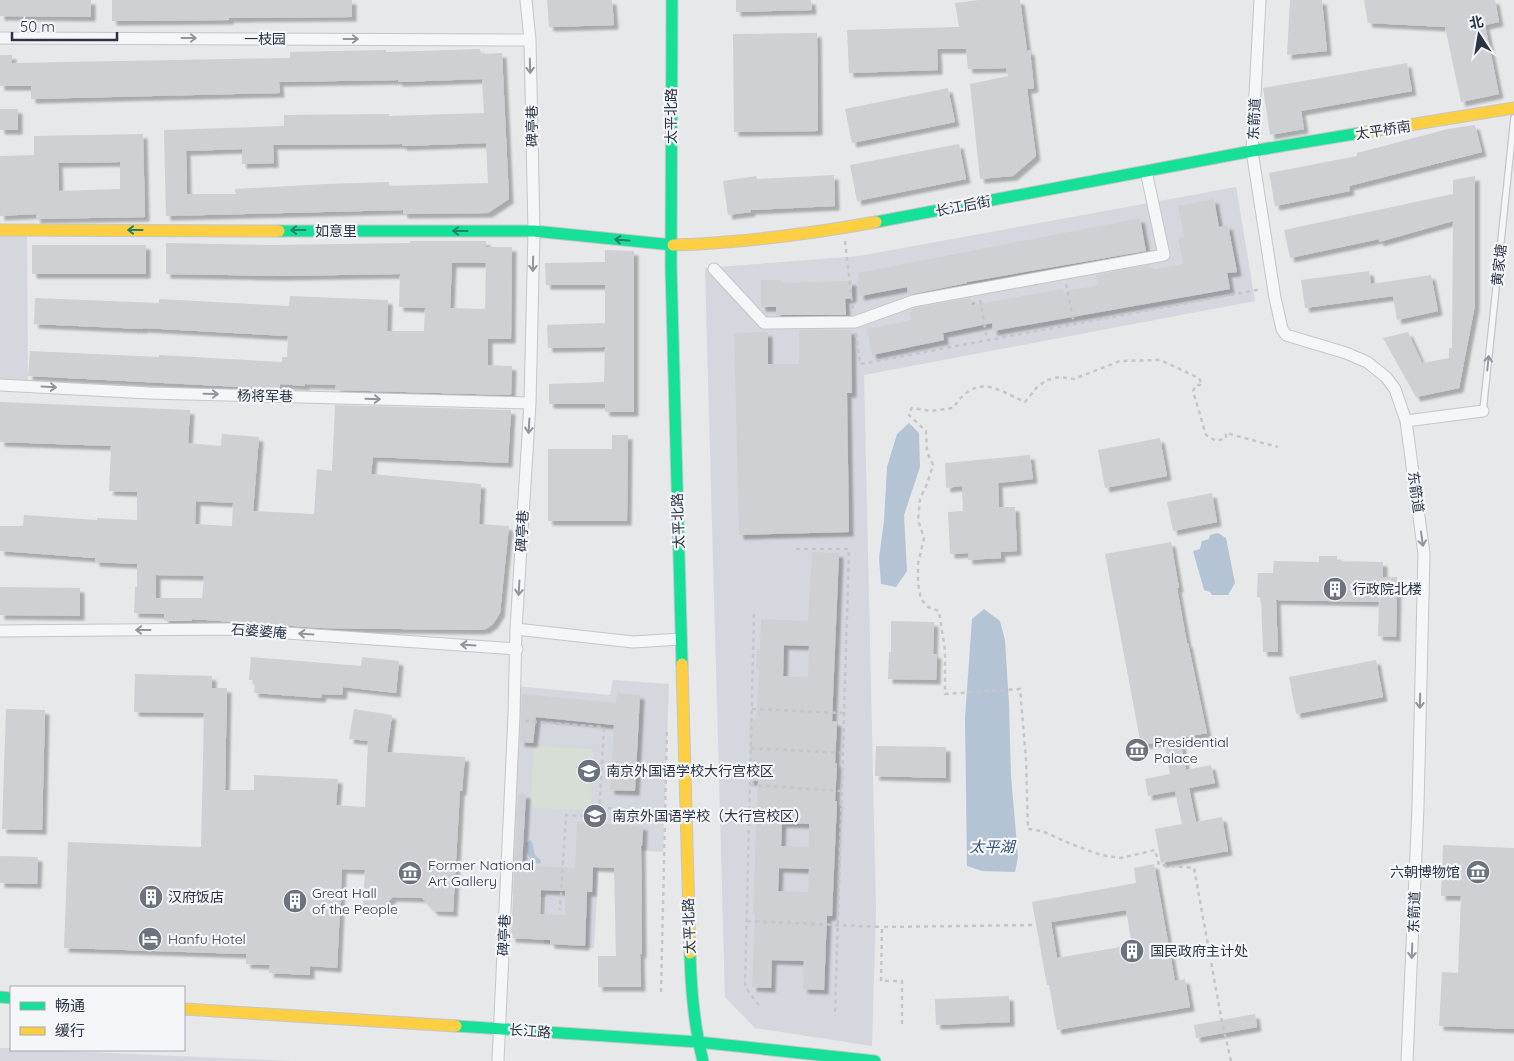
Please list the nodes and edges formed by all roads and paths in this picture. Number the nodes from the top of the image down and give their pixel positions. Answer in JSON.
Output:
{"nodes":[{"id":1,"x":526,"y":0,"type":"edge"},
{"id":2,"x":672,"y":0,"type":"edge"},
{"id":3,"x":1260,"y":0,"type":"edge"},
{"id":4,"x":0,"y":38,"type":"edge"},
{"id":5,"x":530,"y":40,"type":"junction"},
{"id":6,"x":1514,"y":108,"type":"edge"},
{"id":7,"x":1514,"y":118,"type":"edge"},
{"id":8,"x":1252,"y":151,"type":"junction"},
{"id":9,"x":1146,"y":171,"type":"junction"},
{"id":10,"x":843,"y":228,"type":"junction"},
{"id":11,"x":0,"y":230,"type":"edge"},
{"id":12,"x":534,"y":231,"type":"junction"},
{"id":13,"x":671,"y":245,"type":"junction"},
{"id":14,"x":714,"y":269,"type":"dead end"},
{"id":15,"x":1064,"y":273,"type":"junction"},
{"id":16,"x":1274,"y":287,"type":"junction"},
{"id":17,"x":978,"y":289,"type":"junction"},
{"id":18,"x":855,"y":322,"type":"junction"},
{"id":19,"x":1074,"y":324,"type":"junction"},
{"id":20,"x":987,"y":340,"type":"junction"},
{"id":21,"x":0,"y":385,"type":"edge"},
{"id":22,"x":530,"y":403,"type":"junction"},
{"id":23,"x":1483,"y":411,"type":"joint"},
{"id":24,"x":1406,"y":421,"type":"junction"},
{"id":25,"x":1278,"y":447,"type":"dead end"},
{"id":26,"x":796,"y":549,"type":"dead end"},
{"id":27,"x":754,"y":614,"type":"dead end"},
{"id":28,"x":516,"y":629,"type":"junction"},
{"id":29,"x":0,"y":631,"type":"edge"},
{"id":30,"x":681,"y":639,"type":"junction"},
{"id":31,"x":516,"y":648,"type":"junction"},
{"id":32,"x":752,"y":709,"type":"junction"},
{"id":33,"x":844,"y":713,"type":"junction"},
{"id":34,"x":519,"y":720,"type":"dead end"},
{"id":35,"x":667,"y":727,"type":"dead end"},
{"id":36,"x":751,"y":748,"type":"junction"},
{"id":37,"x":843,"y":753,"type":"junction"},
{"id":38,"x":750,"y":785,"type":"junction"},
{"id":39,"x":842,"y":791,"type":"junction"},
{"id":40,"x":600,"y":808,"type":"junction"},
{"id":41,"x":666,"y":811,"type":"junction"},
{"id":42,"x":560,"y":910,"type":"dead end"},
{"id":43,"x":747,"y":921,"type":"junction"},
{"id":44,"x":838,"y":925,"type":"junction"},
{"id":45,"x":1035,"y":925,"type":"dead end"},
{"id":46,"x":882,"y":927,"type":"junction"},
{"id":47,"x":661,"y":992,"type":"dead end"},
{"id":48,"x":761,"y":1008,"type":"dead end"},
{"id":49,"x":185,"y":1009,"type":"edge"},
{"id":50,"x":835,"y":1016,"type":"dead end"},
{"id":51,"x":902,"y":1024,"type":"dead end"},
{"id":52,"x":500,"y":1029,"type":"junction"},
{"id":53,"x":698,"y":1042,"type":"junction"},
{"id":54,"x":498,"y":1061,"type":"edge"},
{"id":55,"x":695,"y":1061,"type":"edge"},
{"id":56,"x":703,"y":1061,"type":"edge"},
{"id":57,"x":875,"y":1061,"type":"edge"},
{"id":58,"x":1231,"y":1061,"type":"edge"},
{"id":59,"x":1407,"y":1061,"type":"edge"}],
"edges":[{"from":1,"to":5,"type":"street","name":"碑亭巷"},
{"from":2,"to":13,"type":"main road","name":"太平北路"},
{"from":3,"to":8,"type":"street","name":"东箭道"},
{"from":4,"to":5,"type":"street","name":"一枝园","one_way":true},
{"from":5,"to":12,"type":"street","name":"碑亭巷","one_way":true},
{"from":6,"to":8,"type":"main road","name":"太平桥南"},
{"from":23,"to":7,"type":"lane","name":"黄家塘","one_way":true},
{"from":8,"to":9,"type":"main road","name":"长江后街"},
{"from":8,"to":16,"type":"street","name":"东箭道"},
{"from":9,"to":10,"type":"main road","name":"长江后街"},
{"from":9,"to":15,"type":"street"},
{"from":10,"to":13,"type":"main road","name":"长江后街"},
{"from":10,"to":18,"type":"path"},
{"from":12,"to":11,"type":"main road","name":"如意里","one_way":true},
{"from":13,"to":12,"type":"main road","name":"如意里","one_way":true},
{"from":12,"to":22,"type":"street","name":"碑亭巷","one_way":true},
{"from":13,"to":30,"type":"main road","name":"太平北路"},
{"from":14,"to":18,"type":"street"},
{"from":15,"to":17,"type":"street"},
{"from":15,"to":19,"type":"path"},
{"from":16,"to":19,"type":"path"},
{"from":16,"to":24,"type":"street","name":"东箭道"},
{"from":17,"to":18,"type":"street"},
{"from":17,"to":20,"type":"path"},
{"from":18,"to":20,"type":"path"},
{"from":19,"to":20,"type":"path"},
{"from":21,"to":22,"type":"street","name":"杨将军巷","one_way":true},
{"from":22,"to":28,"type":"street","name":"碑亭巷","one_way":true},
{"from":23,"to":24,"type":"street"},
{"from":24,"to":59,"type":"street","name":"东箭道","one_way":true},
{"from":25,"to":58,"type":"path"},
{"from":26,"to":33,"type":"path"},
{"from":27,"to":32,"type":"path"},
{"from":28,"to":30,"type":"street"},
{"from":28,"to":31,"type":"street","name":"碑亭巷"},
{"from":31,"to":29,"type":"street","name":"石婆婆庵","one_way":true},
{"from":30,"to":53,"type":"main road","name":"太平北路"},
{"from":31,"to":52,"type":"street","name":"碑亭巷"},
{"from":32,"to":33,"type":"path"},
{"from":32,"to":36,"type":"path"},
{"from":33,"to":37,"type":"path"},
{"from":34,"to":40,"type":"path"},
{"from":35,"to":41,"type":"path"},
{"from":36,"to":37,"type":"path"},
{"from":36,"to":38,"type":"path"},
{"from":37,"to":39,"type":"path"},
{"from":38,"to":39,"type":"path"},
{"from":38,"to":43,"type":"path"},
{"from":39,"to":44,"type":"path"},
{"from":40,"to":41,"type":"path"},
{"from":40,"to":42,"type":"path"},
{"from":41,"to":47,"type":"path"},
{"from":43,"to":44,"type":"path"},
{"from":43,"to":48,"type":"path"},
{"from":44,"to":46,"type":"path"},
{"from":44,"to":50,"type":"path"},
{"from":45,"to":46,"type":"path"},
{"from":46,"to":51,"type":"path"},
{"from":49,"to":52,"type":"main road","name":"长江路"},
{"from":52,"to":53,"type":"main road","name":"长江路"},
{"from":52,"to":54,"type":"street","name":"碑亭巷"},
{"from":53,"to":55,"type":"main road","name":"太平北路"},
{"from":53,"to":56,"type":"main road","name":"太平北路"},
{"from":53,"to":57,"type":"main road","name":"长江路"}]}
